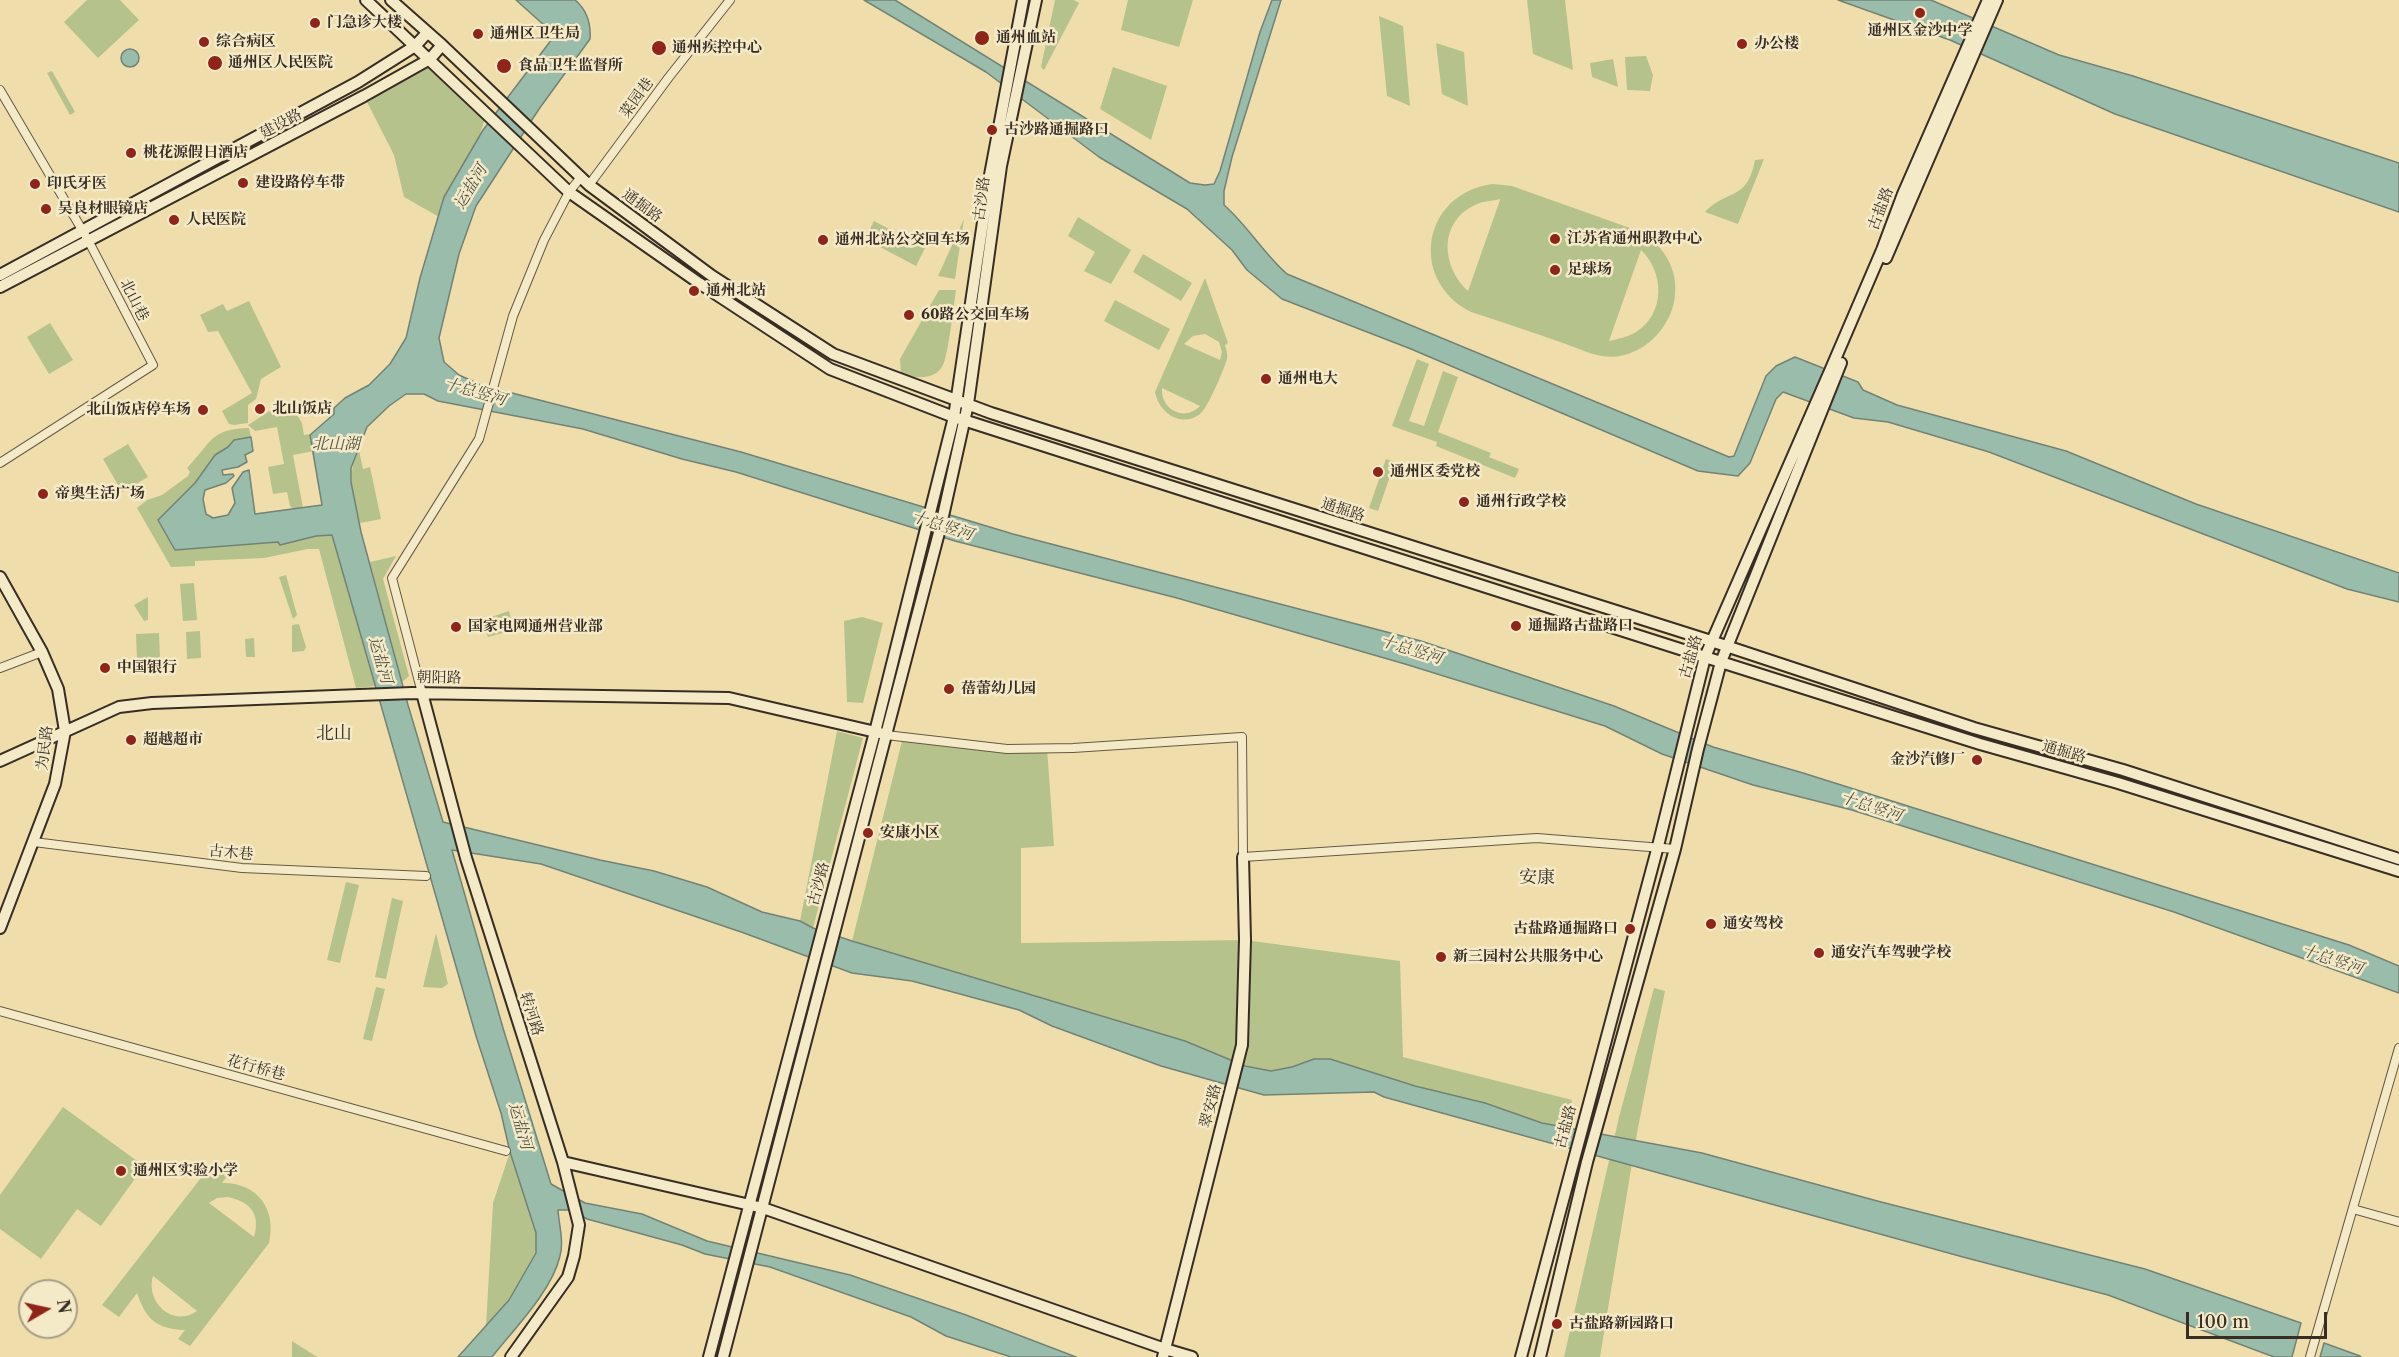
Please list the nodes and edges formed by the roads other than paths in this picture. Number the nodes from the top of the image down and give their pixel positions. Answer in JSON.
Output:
{"nodes":[{"id":1,"x":366,"y":0,"type":"edge"},
{"id":2,"x":391,"y":0,"type":"edge"},
{"id":3,"x":730,"y":0,"type":"edge"},
{"id":4,"x":1023,"y":0,"type":"edge"},
{"id":5,"x":1036,"y":0,"type":"edge"},
{"id":6,"x":1988,"y":0,"type":"edge"},
{"id":7,"x":1997,"y":0,"type":"edge"},
{"id":8,"x":1984,"y":18,"type":"junction"},
{"id":9,"x":427,"y":33,"type":"junction"},
{"id":10,"x":442,"y":45,"type":"junction"},
{"id":11,"x":415,"y":46,"type":"junction"},
{"id":12,"x":430,"y":59,"type":"junction"},
{"id":13,"x":0,"y":90,"type":"edge"},
{"id":14,"x":581,"y":177,"type":"junction"},
{"id":15,"x":590,"y":186,"type":"junction"},
{"id":16,"x":569,"y":192,"type":"junction"},
{"id":17,"x":85,"y":236,"type":"junction"},
{"id":18,"x":0,"y":275,"type":"edge"},
{"id":19,"x":0,"y":287,"type":"edge"},
{"id":20,"x":963,"y":402,"type":"junction"},
{"id":21,"x":1816,"y":413,"type":"junction"},
{"id":22,"x":959,"y":419,"type":"junction"},
{"id":23,"x":0,"y":463,"type":"edge"},
{"id":24,"x":0,"y":577,"type":"edge"},
{"id":25,"x":1711,"y":641,"type":"junction"},
{"id":26,"x":1726,"y":646,"type":"junction"},
{"id":27,"x":42,"y":652,"type":"junction"},
{"id":28,"x":1705,"y":657,"type":"junction"},
{"id":29,"x":1721,"y":662,"type":"junction"},
{"id":30,"x":0,"y":669,"type":"edge"},
{"id":31,"x":417,"y":693,"type":"junction"},
{"id":32,"x":65,"y":731,"type":"junction"},
{"id":33,"x":880,"y":733,"type":"junction"},
{"id":34,"x":0,"y":761,"type":"edge"},
{"id":35,"x":34,"y":842,"type":"junction"},
{"id":36,"x":1658,"y":846,"type":"junction"},
{"id":37,"x":1675,"y":849,"type":"junction"},
{"id":38,"x":1243,"y":857,"type":"junction"},
{"id":39,"x":2399,"y":860,"type":"edge"},
{"id":40,"x":2399,"y":871,"type":"edge"},
{"id":41,"x":426,"y":876,"type":"dead end"},
{"id":42,"x":829,"y":927,"type":"junction"},
{"id":43,"x":0,"y":928,"type":"edge"},
{"id":44,"x":0,"y":1011,"type":"edge"},
{"id":45,"x":2399,"y":1048,"type":"edge"},
{"id":46,"x":506,"y":1151,"type":"dead end"},
{"id":47,"x":563,"y":1162,"type":"junction"},
{"id":48,"x":749,"y":1204,"type":"junction"},
{"id":49,"x":763,"y":1208,"type":"junction"},
{"id":50,"x":2353,"y":1209,"type":"junction"},
{"id":51,"x":2399,"y":1222,"type":"edge"},
{"id":52,"x":1164,"y":1353,"type":"edge"},
{"id":53,"x":511,"y":1357,"type":"edge"},
{"id":54,"x":709,"y":1357,"type":"edge"},
{"id":55,"x":723,"y":1357,"type":"edge"},
{"id":56,"x":1192,"y":1357,"type":"edge"},
{"id":57,"x":1521,"y":1357,"type":"edge"},
{"id":58,"x":1540,"y":1357,"type":"edge"},
{"id":59,"x":2310,"y":1357,"type":"edge"}],
"edges":[{"from":1,"to":11,"type":"main road"},
{"from":2,"to":9,"type":"main road"},
{"from":3,"to":15,"type":"street","name":"菜园巷"},
{"from":4,"to":20,"type":"main road","name":"古沙路"},
{"from":5,"to":20,"type":"main road","name":"古沙路"},
{"from":6,"to":8,"type":"main road","name":"古盐路"},
{"from":7,"to":8,"type":"main road","name":"古盐路"},
{"from":8,"to":21,"type":"main road","name":"古盐路"},
{"from":9,"to":10,"type":"main road"},
{"from":9,"to":11,"type":"main road","name":"建设路"},
{"from":10,"to":12,"type":"main road","name":"建设路"},
{"from":10,"to":14,"type":"main road","name":"通掘路"},
{"from":11,"to":12,"type":"main road"},
{"from":11,"to":17,"type":"main road","name":"建设路"},
{"from":12,"to":16,"type":"main road","name":"通掘路"},
{"from":12,"to":17,"type":"main road","name":"建设路"},
{"from":13,"to":17,"type":"street","name":"北山巷"},
{"from":14,"to":15,"type":"main road","name":"通掘路"},
{"from":14,"to":16,"type":"street"},
{"from":15,"to":20,"type":"main road","name":"通掘路"},
{"from":16,"to":22,"type":"main road","name":"通掘路"},
{"from":16,"to":31,"type":"street"},
{"from":17,"to":18,"type":"main road","name":"建设路"},
{"from":17,"to":19,"type":"main road","name":"建设路"},
{"from":17,"to":23,"type":"street","name":"北山巷"},
{"from":20,"to":22,"type":"main road"},
{"from":20,"to":25,"type":"main road","name":"通掘路"},
{"from":21,"to":25,"type":"main road","name":"古盐路"},
{"from":21,"to":26,"type":"main road","name":"古盐路"},
{"from":22,"to":28,"type":"main road","name":"通掘路"},
{"from":22,"to":33,"type":"main road","name":"古沙路"},
{"from":22,"to":33,"type":"main road","name":"古沙路"},
{"from":24,"to":27,"type":"main road","name":"为民路"},
{"from":25,"to":26,"type":"main road","name":"通掘路"},
{"from":25,"to":28,"type":"main road","name":"古盐路"},
{"from":26,"to":29,"type":"main road","name":"古盐路"},
{"from":26,"to":39,"type":"main road","name":"通掘路"},
{"from":27,"to":30,"type":"street"},
{"from":27,"to":32,"type":"main road","name":"为民路"},
{"from":28,"to":29,"type":"main road","name":"通掘路"},
{"from":28,"to":36,"type":"main road","name":"古盐路"},
{"from":29,"to":37,"type":"main road","name":"古盐路"},
{"from":29,"to":40,"type":"main road","name":"通掘路"},
{"from":31,"to":32,"type":"main road","name":"朝阳路"},
{"from":31,"to":33,"type":"main road","name":"朝阳路"},
{"from":31,"to":47,"type":"main road","name":"转河路"},
{"from":32,"to":34,"type":"main road","name":"朝阳路"},
{"from":32,"to":35,"type":"main road","name":"为民路"},
{"from":33,"to":38,"type":"street"},
{"from":33,"to":42,"type":"main road","name":"古沙路"},
{"from":35,"to":41,"type":"street","name":"古木巷"},
{"from":35,"to":43,"type":"main road","name":"为民路"},
{"from":36,"to":37,"type":"street"},
{"from":36,"to":38,"type":"street"},
{"from":36,"to":57,"type":"main road","name":"古盐路"},
{"from":37,"to":58,"type":"main road","name":"古盐路"},
{"from":38,"to":52,"type":"main road","name":"翠安路"},
{"from":42,"to":48,"type":"main road","name":"古沙路"},
{"from":42,"to":49,"type":"main road","name":"古沙路"},
{"from":44,"to":46,"type":"street","name":"花行桥巷"},
{"from":45,"to":50,"type":"street"},
{"from":47,"to":48,"type":"main road"},
{"from":47,"to":53,"type":"main road","name":"转河路"},
{"from":48,"to":49,"type":"main road"},
{"from":48,"to":54,"type":"main road","name":"古沙路"},
{"from":49,"to":52,"type":"main road"},
{"from":49,"to":55,"type":"main road","name":"古沙路"},
{"from":50,"to":51,"type":"street"},
{"from":50,"to":59,"type":"street"},
{"from":52,"to":56,"type":"main road"}]}
